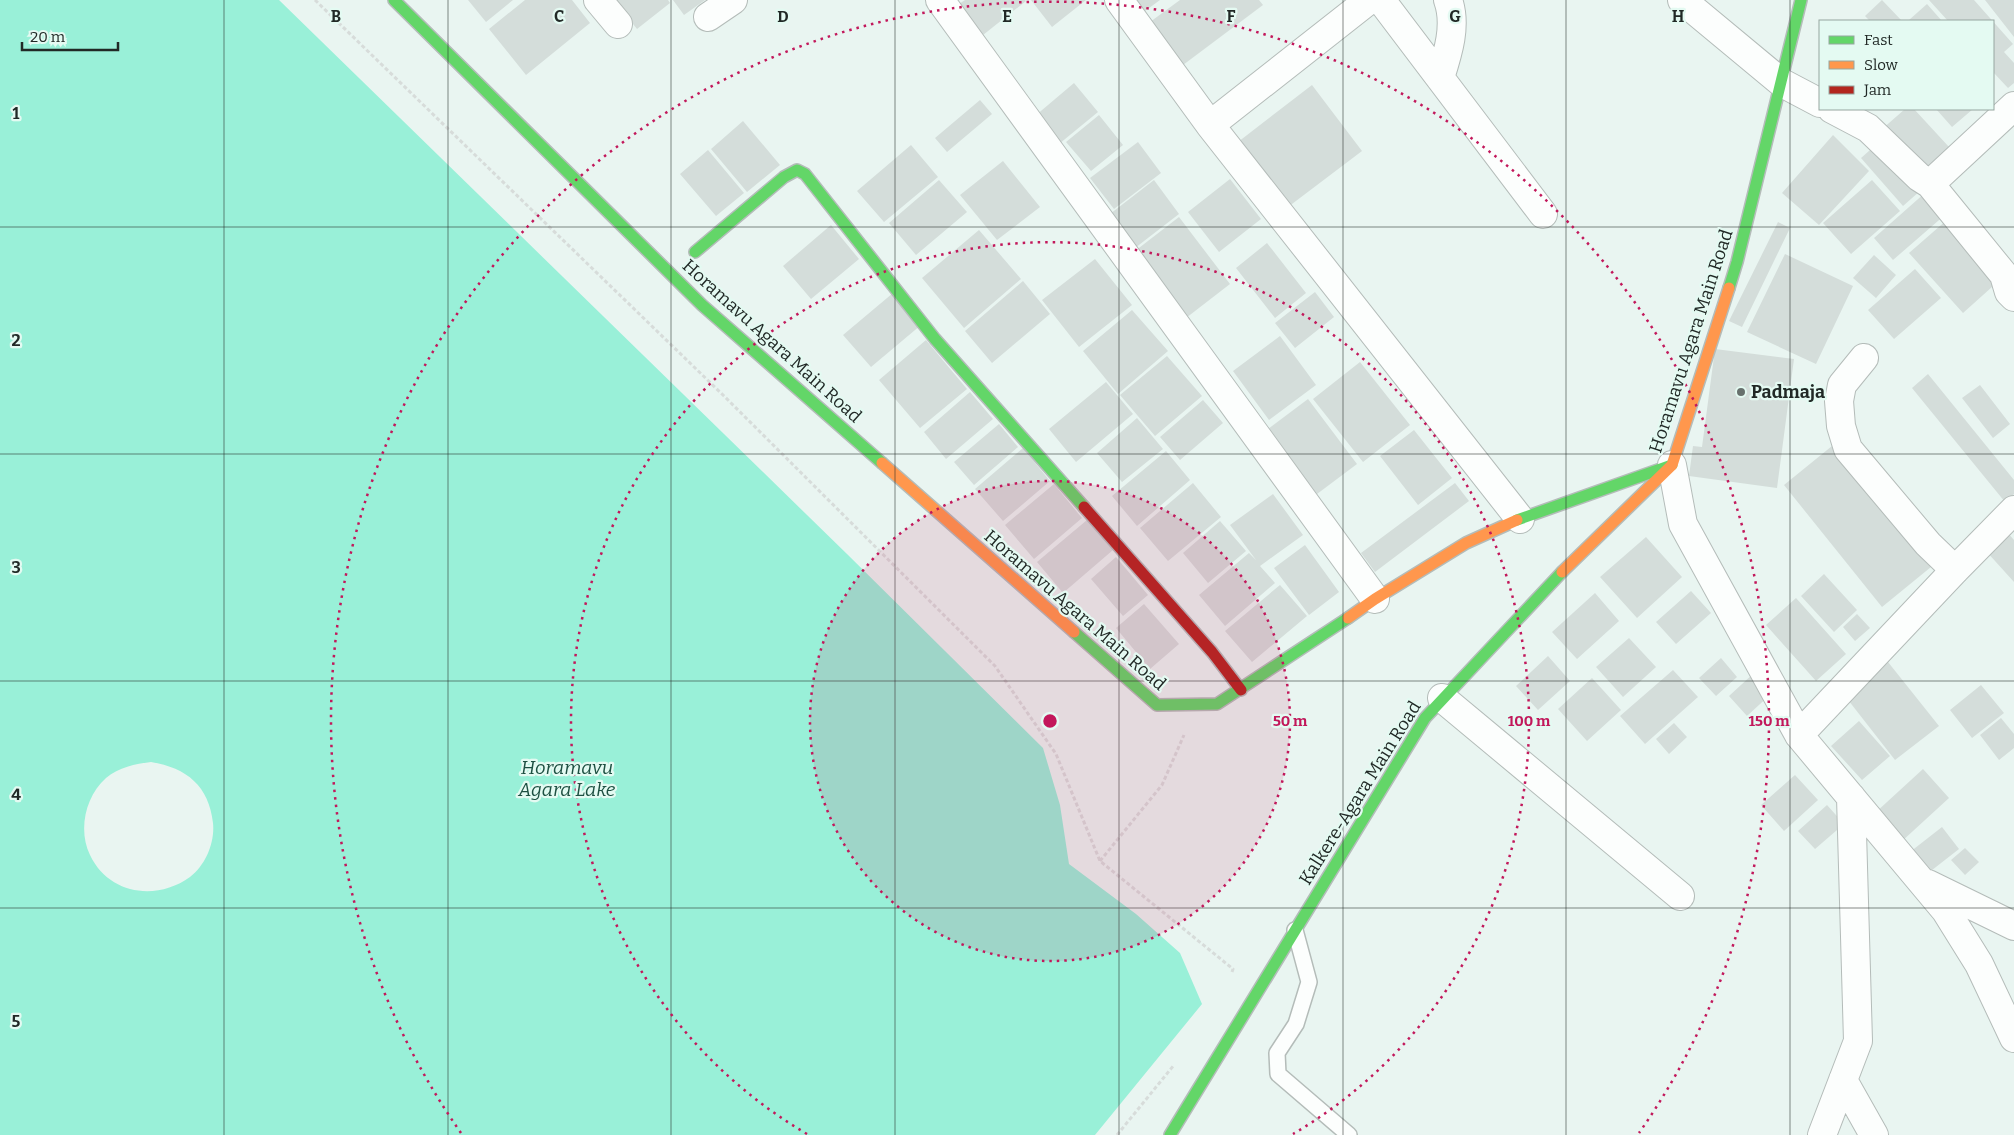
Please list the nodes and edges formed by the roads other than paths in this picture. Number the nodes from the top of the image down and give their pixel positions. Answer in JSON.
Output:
{"nodes":[{"id":1,"x":394,"y":0,"type":"edge"},
{"id":2,"x":598,"y":0,"type":"edge"},
{"id":3,"x":733,"y":0,"type":"edge"},
{"id":4,"x":940,"y":0,"type":"edge"},
{"id":5,"x":1119,"y":0,"type":"edge"},
{"id":6,"x":1369,"y":0,"type":"edge"},
{"id":7,"x":1381,"y":0,"type":"edge"},
{"id":8,"x":1448,"y":0,"type":"edge"},
{"id":9,"x":1682,"y":0,"type":"edge"},
{"id":10,"x":1801,"y":0,"type":"edge"},
{"id":11,"x":708,"y":17,"type":"dead end"},
{"id":12,"x":618,"y":24,"type":"dead end"},
{"id":13,"x":1440,"y":78,"type":"junction"},
{"id":14,"x":1782,"y":83,"type":"junction"},
{"id":15,"x":1819,"y":102,"type":"edge"},
{"id":16,"x":2014,"y":106,"type":"edge"},
{"id":17,"x":1834,"y":110,"type":"edge"},
{"id":18,"x":1210,"y":125,"type":"junction"},
{"id":19,"x":1930,"y":184,"type":"junction"},
{"id":20,"x":1543,"y":214,"type":"dead end"},
{"id":21,"x":695,"y":252,"type":"dead end"},
{"id":22,"x":2014,"y":297,"type":"edge"},
{"id":23,"x":1864,"y":358,"type":"dead end"},
{"id":24,"x":1672,"y":465,"type":"junction"},
{"id":25,"x":2014,"y":510,"type":"edge"},
{"id":26,"x":1520,"y":519,"type":"junction"},
{"id":27,"x":1955,"y":570,"type":"junction"},
{"id":28,"x":1375,"y":599,"type":"junction"},
{"id":29,"x":1241,"y":690,"type":"junction"},
{"id":30,"x":1442,"y":698,"type":"junction"},
{"id":31,"x":1799,"y":735,"type":"junction"},
{"id":32,"x":1851,"y":797,"type":"junction"},
{"id":33,"x":1922,"y":881,"type":"junction"},
{"id":34,"x":1680,"y":896,"type":"dead end"},
{"id":35,"x":2014,"y":926,"type":"edge"},
{"id":36,"x":1295,"y":930,"type":"junction"},
{"id":37,"x":2014,"y":1038,"type":"edge"},
{"id":38,"x":1843,"y":1080,"type":"junction"},
{"id":39,"x":1170,"y":1135,"type":"edge"},
{"id":40,"x":1349,"y":1135,"type":"edge"},
{"id":41,"x":1822,"y":1135,"type":"edge"},
{"id":42,"x":1874,"y":1135,"type":"edge"}],
"edges":[{"from":1,"to":29,"type":"street","name":"Horamavu Agara Main Road"},
{"from":2,"to":12,"type":"street"},
{"from":3,"to":11,"type":"street"},
{"from":4,"to":28,"type":"street"},
{"from":5,"to":18,"type":"street"},
{"from":6,"to":18,"type":"street"},
{"from":7,"to":13,"type":"street"},
{"from":8,"to":13,"type":"street"},
{"from":9,"to":14,"type":"street"},
{"from":10,"to":14,"type":"street","name":"Horamavu Agara Main Road"},
{"from":13,"to":20,"type":"street"},
{"from":14,"to":15,"type":"street"},
{"from":14,"to":24,"type":"street","name":"Horamavu Agara Main Road"},
{"from":16,"to":19,"type":"street"},
{"from":17,"to":19,"type":"street"},
{"from":18,"to":26,"type":"street"},
{"from":19,"to":22,"type":"street"},
{"from":21,"to":29,"type":"street"},
{"from":23,"to":27,"type":"street"},
{"from":24,"to":26,"type":"street","name":"Horamavu Agara Main Road"},
{"from":24,"to":30,"type":"street","name":"Kalkere-Agara Main Road"},
{"from":24,"to":31,"type":"street"},
{"from":25,"to":27,"type":"street"},
{"from":26,"to":28,"type":"street","name":"Horamavu Agara Main Road"},
{"from":27,"to":31,"type":"street"},
{"from":28,"to":29,"type":"street","name":"Horamavu Agara Main Road"},
{"from":30,"to":34,"type":"street"},
{"from":30,"to":36,"type":"street","name":"Kalkere-Agara Main Road"},
{"from":31,"to":32,"type":"street"},
{"from":32,"to":33,"type":"street"},
{"from":32,"to":38,"type":"street"},
{"from":33,"to":35,"type":"street"},
{"from":33,"to":37,"type":"street"},
{"from":36,"to":39,"type":"street","name":"Kalkere-Agara Main Road"},
{"from":36,"to":40,"type":"lane"},
{"from":38,"to":41,"type":"street"},
{"from":38,"to":42,"type":"street"}]}
